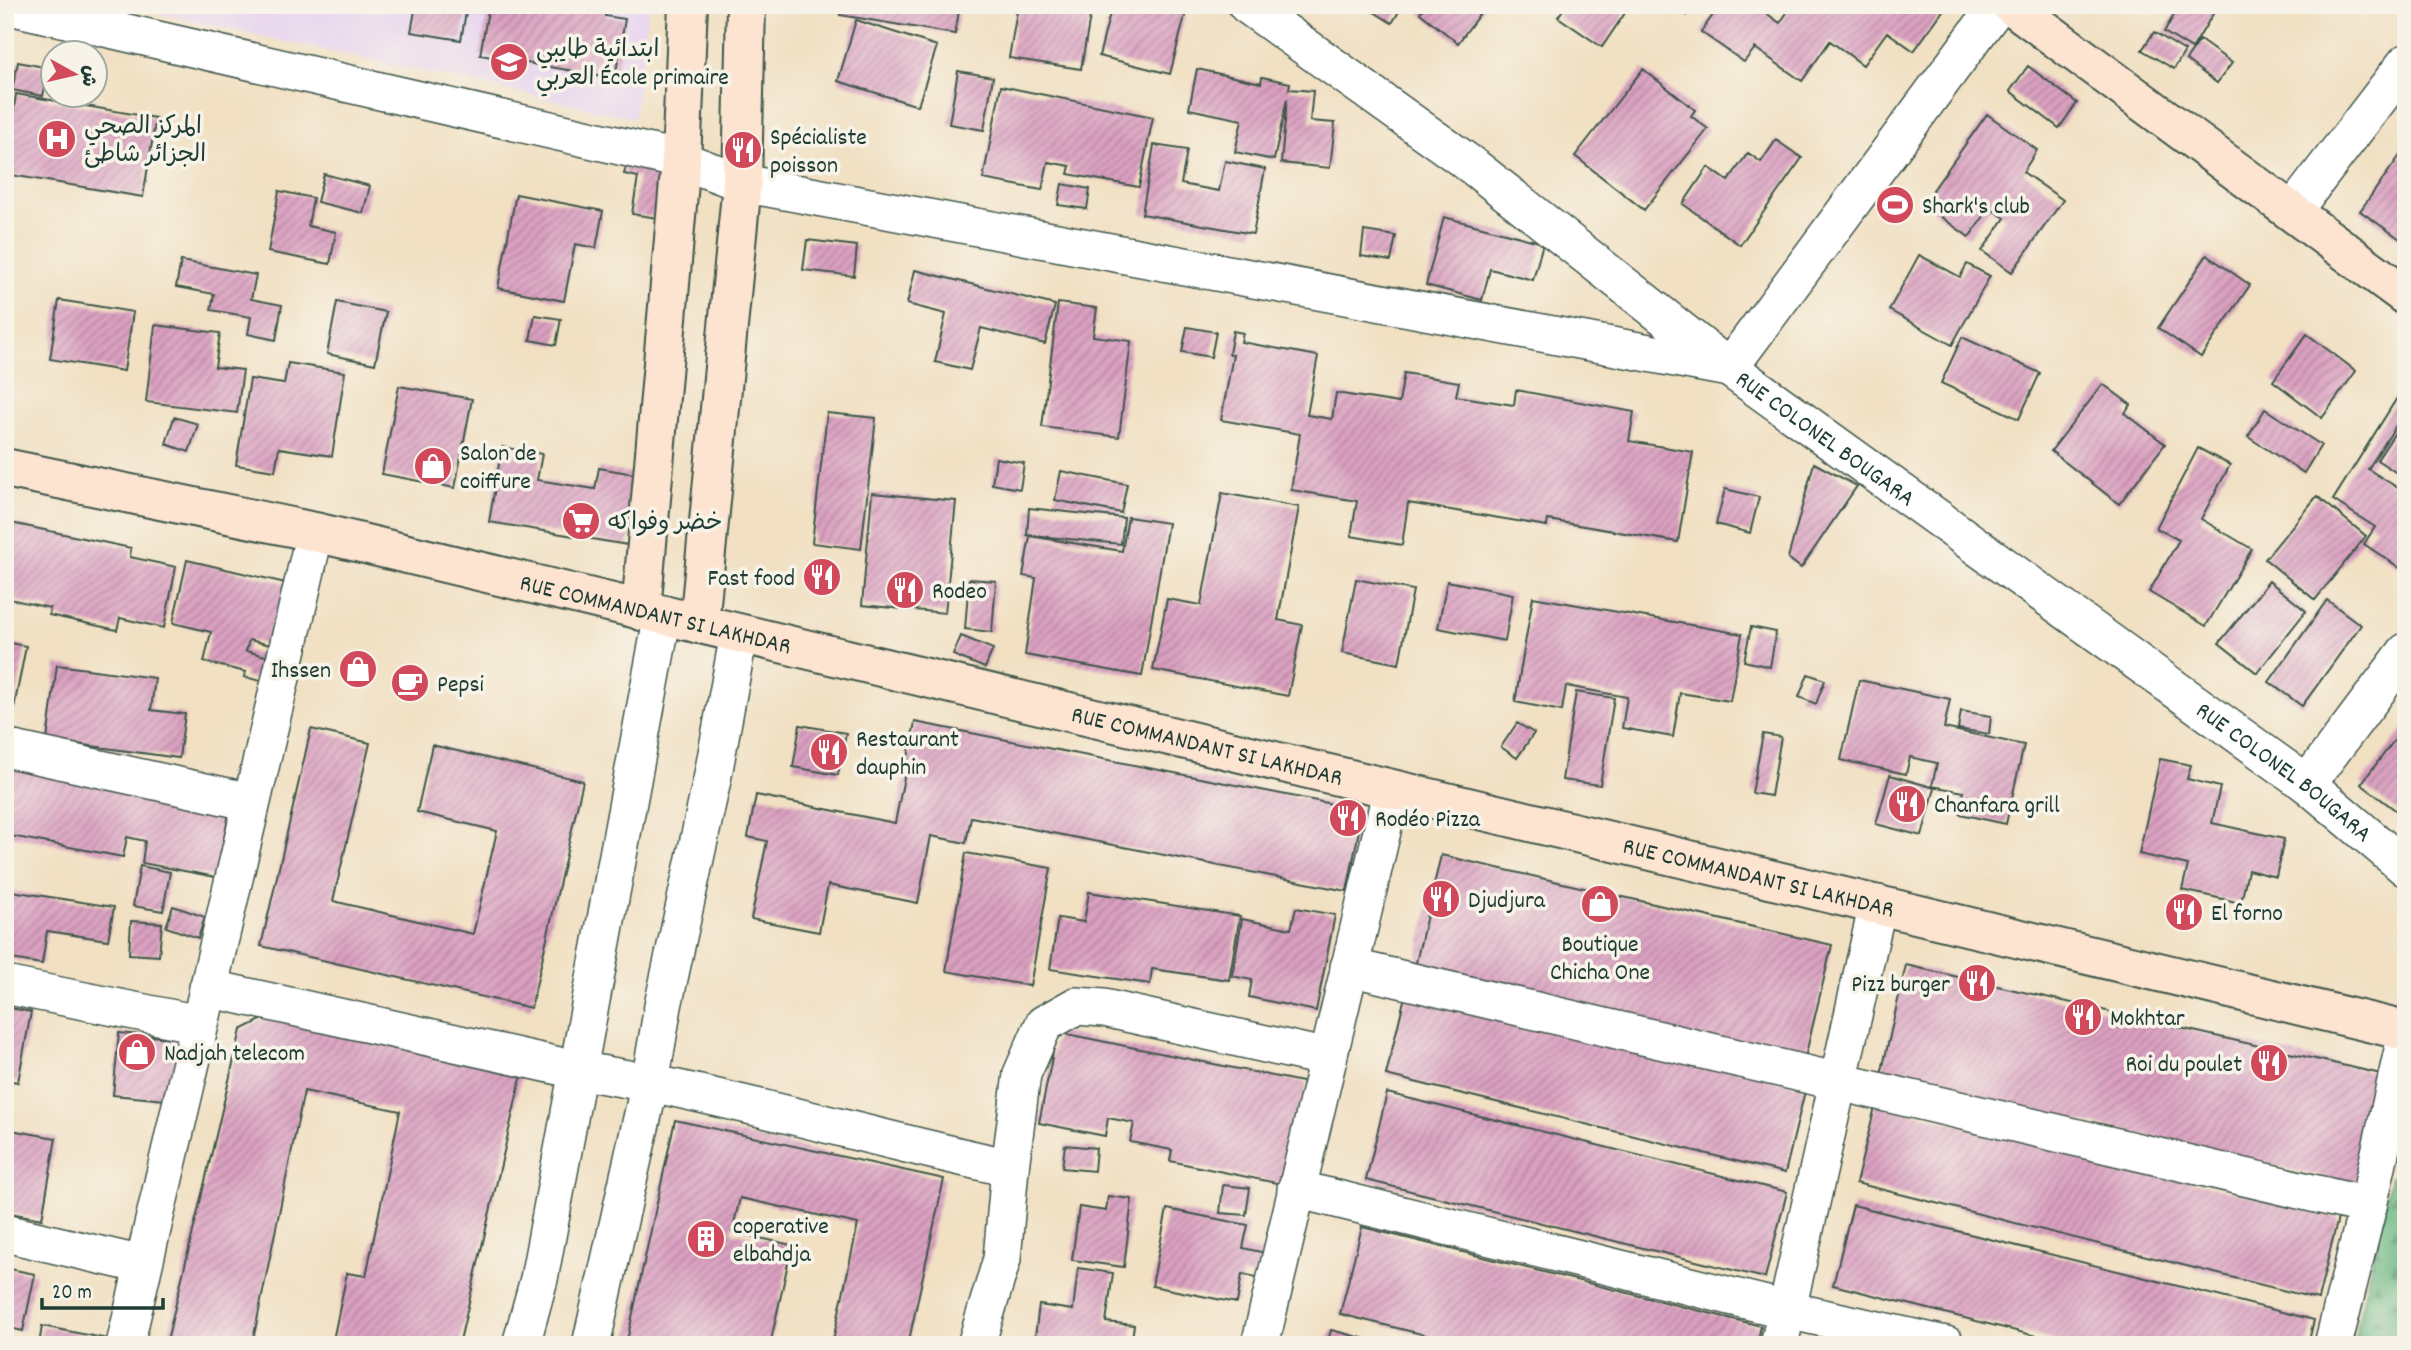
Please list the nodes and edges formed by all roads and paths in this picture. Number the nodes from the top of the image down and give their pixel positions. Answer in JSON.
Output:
{"nodes":[{"id":1,"x":5,"y":5,"type":"edge"},
{"id":2,"x":688,"y":5,"type":"edge"},
{"id":3,"x":746,"y":5,"type":"edge"},
{"id":4,"x":1247,"y":5,"type":"edge"},
{"id":5,"x":1998,"y":5,"type":"edge"},
{"id":6,"x":2011,"y":5,"type":"edge"},
{"id":7,"x":2406,"y":63,"type":"edge"},
{"id":8,"x":681,"y":160,"type":"junction"},
{"id":9,"x":742,"y":183,"type":"junction"},
{"id":10,"x":2292,"y":212,"type":"junction"},
{"id":11,"x":2406,"y":296,"type":"edge"},
{"id":12,"x":1729,"y":368,"type":"junction"},
{"id":13,"x":5,"y":468,"type":"edge"},
{"id":14,"x":315,"y":532,"type":"junction"},
{"id":15,"x":668,"y":616,"type":"junction"},
{"id":16,"x":739,"y":634,"type":"junction"},
{"id":17,"x":2406,"y":652,"type":"edge"},
{"id":18,"x":5,"y":748,"type":"edge"},
{"id":19,"x":2306,"y":783,"type":"junction"},
{"id":20,"x":1392,"y":789,"type":"junction"},
{"id":21,"x":251,"y":802,"type":"junction"},
{"id":22,"x":2406,"y":867,"type":"edge"},
{"id":23,"x":1878,"y":904,"type":"junction"},
{"id":24,"x":1349,"y":967,"type":"junction"},
{"id":25,"x":5,"y":985,"type":"edge"},
{"id":26,"x":208,"y":988,"type":"junction"},
{"id":27,"x":199,"y":1024,"type":"junction"},
{"id":28,"x":2406,"y":1031,"type":"edge"},
{"id":29,"x":2406,"y":1037,"type":"edge"},
{"id":30,"x":1328,"y":1058,"type":"junction"},
{"id":31,"x":578,"y":1070,"type":"junction"},
{"id":32,"x":1838,"y":1082,"type":"junction"},
{"id":33,"x":650,"y":1083,"type":"junction"},
{"id":34,"x":1010,"y":1168,"type":"junction"},
{"id":35,"x":1296,"y":1189,"type":"junction"},
{"id":36,"x":2368,"y":1206,"type":"junction"},
{"id":37,"x":5,"y":1233,"type":"edge"},
{"id":38,"x":143,"y":1265,"type":"junction"},
{"id":39,"x":1787,"y":1310,"type":"junction"},
{"id":40,"x":125,"y":1345,"type":"edge"},
{"id":41,"x":521,"y":1345,"type":"edge"},
{"id":42,"x":591,"y":1345,"type":"edge"},
{"id":43,"x":976,"y":1345,"type":"edge"},
{"id":44,"x":1260,"y":1345,"type":"edge"},
{"id":45,"x":1779,"y":1345,"type":"edge"},
{"id":46,"x":1946,"y":1345,"type":"edge"},
{"id":47,"x":2333,"y":1345,"type":"edge"}],
"edges":[{"from":1,"to":8,"type":"street"},
{"from":2,"to":8,"type":"main road"},
{"from":3,"to":9,"type":"main road"},
{"from":4,"to":12,"type":"street","name":"RUE COLONEL BOUGARA"},
{"from":5,"to":12,"type":"street"},
{"from":6,"to":10,"type":"main road"},
{"from":7,"to":10,"type":"street"},
{"from":8,"to":9,"type":"street"},
{"from":8,"to":15,"type":"main road"},
{"from":9,"to":12,"type":"street"},
{"from":9,"to":15,"type":"main road"},
{"from":10,"to":11,"type":"main road"},
{"from":12,"to":19,"type":"street","name":"RUE COLONEL BOUGARA"},
{"from":13,"to":14,"type":"main road","name":"RUE COMMANDANT SI LAKHDAR"},
{"from":14,"to":15,"type":"main road","name":"RUE COMMANDANT SI LAKHDAR"},
{"from":14,"to":21,"type":"street"},
{"from":15,"to":16,"type":"main road","name":"RUE COMMANDANT SI LAKHDAR"},
{"from":15,"to":31,"type":"street"},
{"from":16,"to":20,"type":"main road","name":"RUE COMMANDANT SI LAKHDAR"},
{"from":16,"to":33,"type":"street"},
{"from":17,"to":19,"type":"street"},
{"from":18,"to":21,"type":"street"},
{"from":19,"to":22,"type":"street","name":"RUE COLONEL BOUGARA"},
{"from":20,"to":23,"type":"main road","name":"RUE COMMANDANT SI LAKHDAR"},
{"from":20,"to":24,"type":"street"},
{"from":21,"to":26,"type":"street"},
{"from":23,"to":28,"type":"main road","name":"RUE COMMANDANT SI LAKHDAR"},
{"from":23,"to":32,"type":"street"},
{"from":24,"to":30,"type":"street"},
{"from":24,"to":32,"type":"street"},
{"from":25,"to":27,"type":"street"},
{"from":26,"to":27,"type":"street"},
{"from":26,"to":31,"type":"street"},
{"from":27,"to":38,"type":"street"},
{"from":29,"to":36,"type":"street"},
{"from":30,"to":34,"type":"street"},
{"from":30,"to":35,"type":"street"},
{"from":31,"to":33,"type":"street"},
{"from":31,"to":41,"type":"street"},
{"from":32,"to":36,"type":"street"},
{"from":32,"to":39,"type":"street"},
{"from":33,"to":34,"type":"street"},
{"from":33,"to":42,"type":"street"},
{"from":34,"to":43,"type":"street"},
{"from":35,"to":39,"type":"street"},
{"from":35,"to":44,"type":"street"},
{"from":36,"to":47,"type":"street"},
{"from":37,"to":38,"type":"street"},
{"from":38,"to":40,"type":"street"},
{"from":39,"to":45,"type":"street"},
{"from":39,"to":46,"type":"street"}]}
